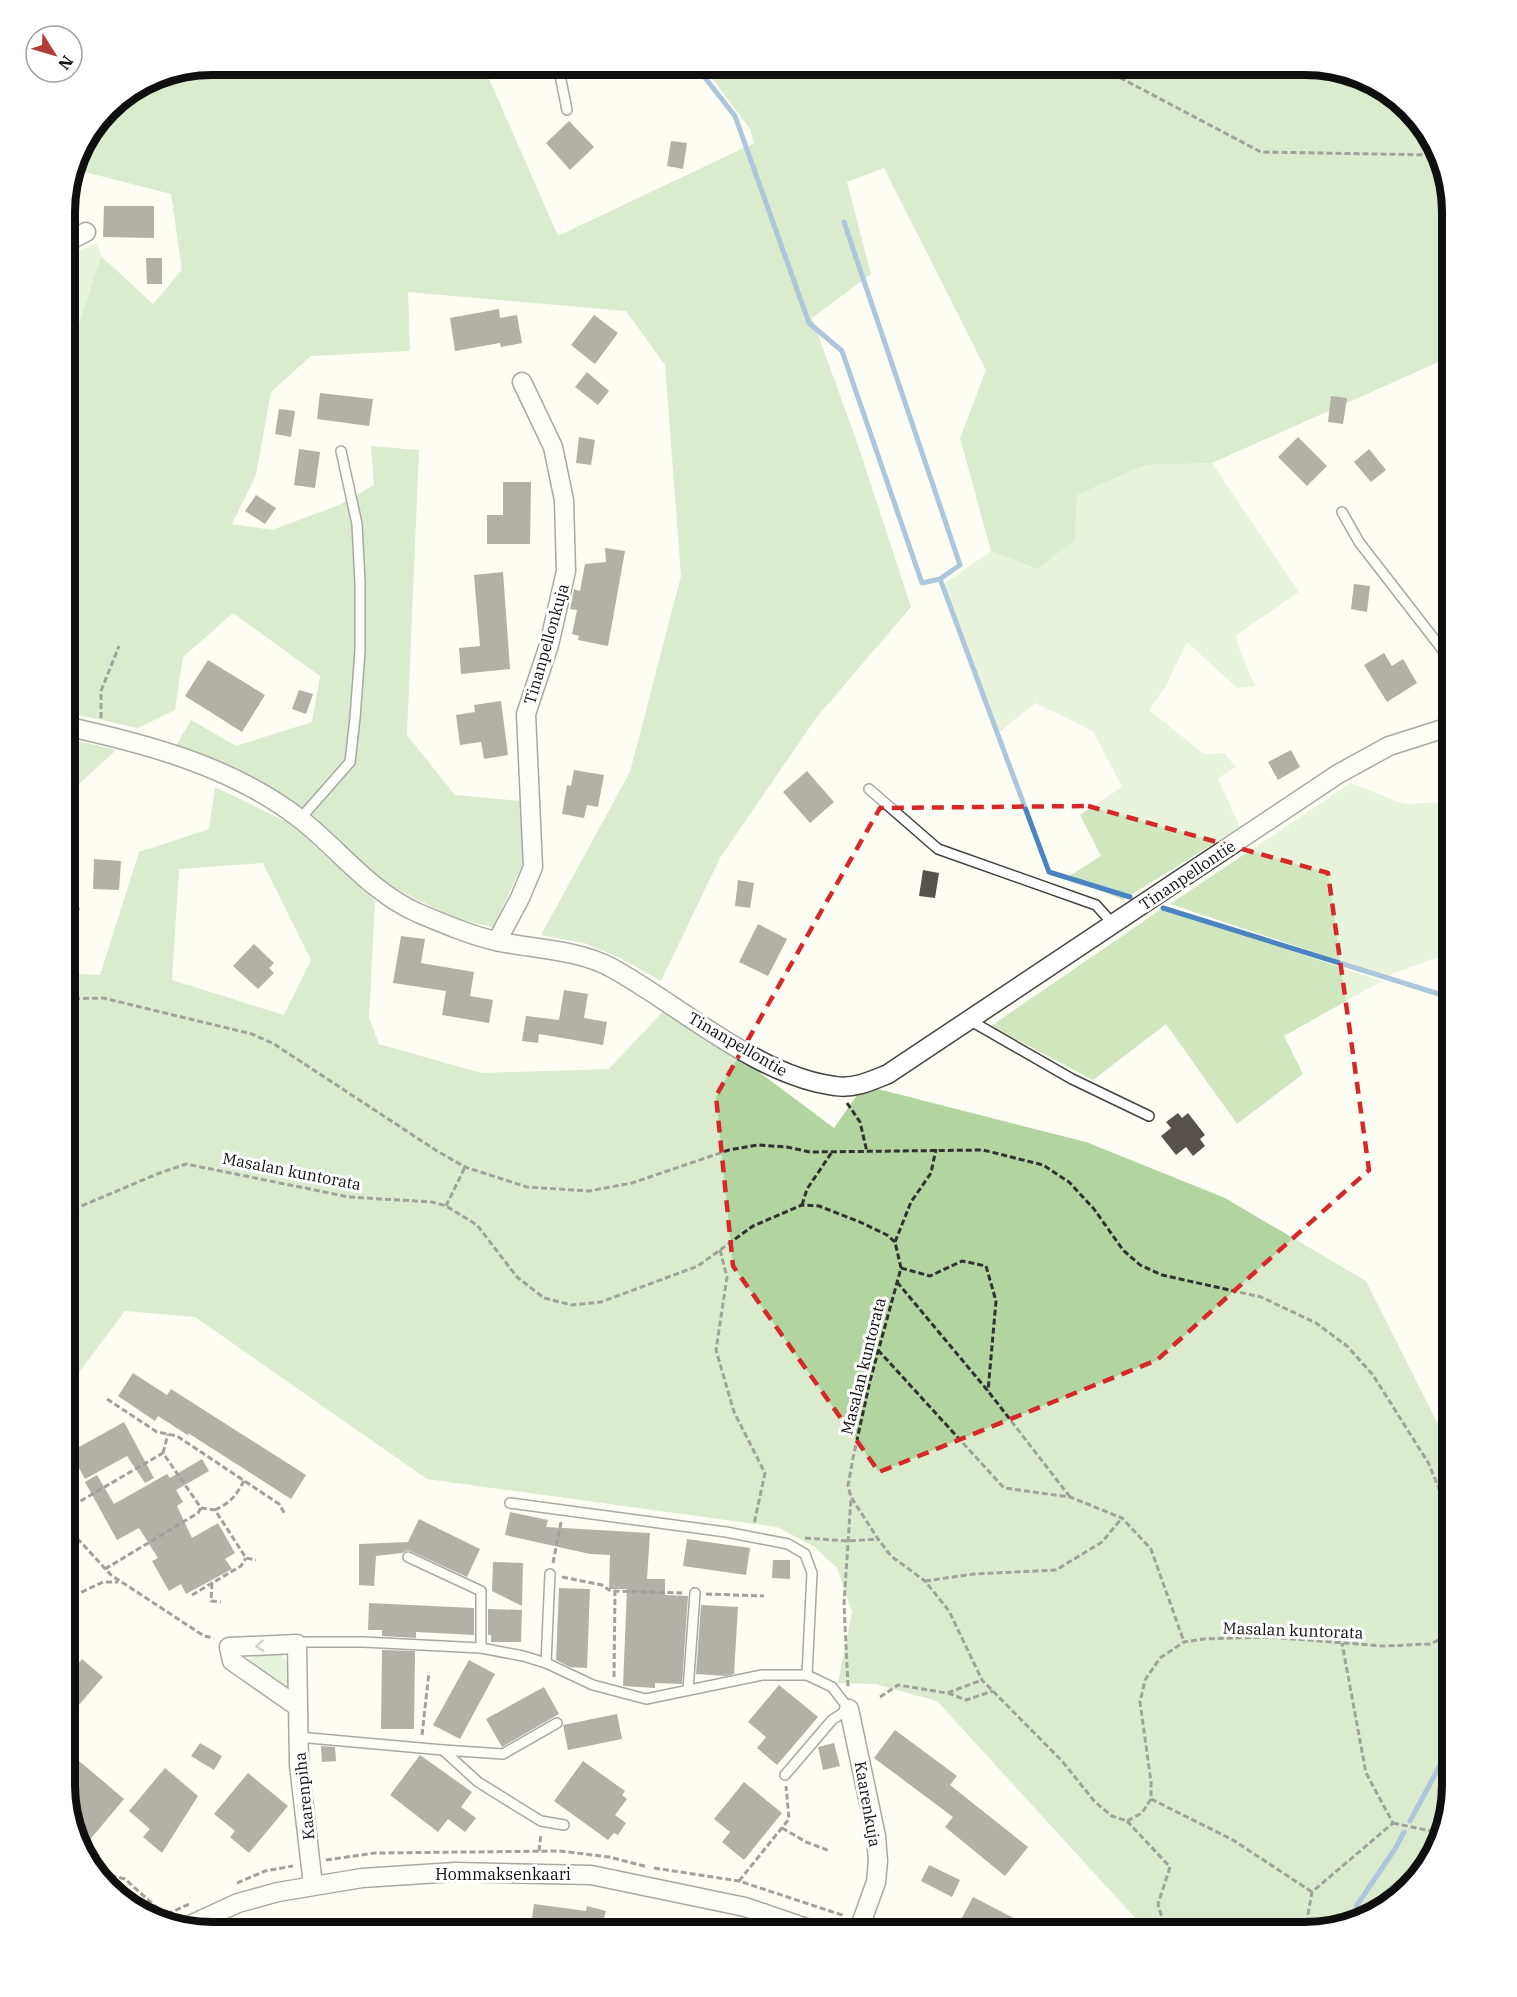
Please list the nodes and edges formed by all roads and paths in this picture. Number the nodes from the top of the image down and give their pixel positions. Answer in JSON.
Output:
{"nodes":[{"id":1,"x":560,"y":75,"type":"edge"},
{"id":2,"x":1115,"y":75,"type":"edge"},
{"id":3,"x":567,"y":110,"type":"dead end"},
{"id":4,"x":1430,"y":155,"type":"edge"},
{"id":5,"x":86,"y":232,"type":"dead end"},
{"id":6,"x":75,"y":238,"type":"edge"},
{"id":7,"x":522,"y":382,"type":"dead end"},
{"id":8,"x":341,"y":451,"type":"dead end"},
{"id":9,"x":1342,"y":512,"type":"dead end"},
{"id":10,"x":119,"y":646,"type":"dead end"},
{"id":11,"x":1442,"y":649,"type":"edge"},
{"id":12,"x":75,"y":728,"type":"edge"},
{"id":13,"x":1442,"y":729,"type":"edge"},
{"id":14,"x":101,"y":735,"type":"junction"},
{"id":15,"x":869,"y":789,"type":"dead end"},
{"id":16,"x":300,"y":819,"type":"junction"},
{"id":17,"x":1114,"y":925,"type":"junction"},
{"id":18,"x":497,"y":941,"type":"junction"},
{"id":19,"x":75,"y":999,"type":"edge"},
{"id":20,"x":971,"y":1021,"type":"junction"},
{"id":21,"x":836,"y":1087,"type":"junction"},
{"id":22,"x":1149,"y":1116,"type":"dead end"},
{"id":23,"x":936,"y":1149,"type":"junction"},
{"id":24,"x":832,"y":1152,"type":"junction"},
{"id":25,"x":867,"y":1152,"type":"junction"},
{"id":26,"x":465,"y":1167,"type":"junction"},
{"id":27,"x":802,"y":1205,"type":"junction"},
{"id":28,"x":446,"y":1206,"type":"junction"},
{"id":29,"x":75,"y":1209,"type":"edge"},
{"id":30,"x":895,"y":1242,"type":"junction"},
{"id":31,"x":720,"y":1250,"type":"junction"},
{"id":32,"x":901,"y":1268,"type":"junction"},
{"id":33,"x":897,"y":1281,"type":"junction"},
{"id":34,"x":878,"y":1350,"type":"junction"},
{"id":35,"x":988,"y":1391,"type":"junction"},
{"id":36,"x":107,"y":1400,"type":"dead end"},
{"id":37,"x":168,"y":1434,"type":"junction"},
{"id":38,"x":163,"y":1453,"type":"junction"},
{"id":39,"x":244,"y":1481,"type":"junction"},
{"id":40,"x":1442,"y":1488,"type":"edge"},
{"id":41,"x":1439,"y":1489,"type":"junction"},
{"id":42,"x":1442,"y":1496,"type":"edge"},
{"id":43,"x":851,"y":1497,"type":"junction"},
{"id":44,"x":1070,"y":1497,"type":"junction"},
{"id":45,"x":510,"y":1503,"type":"dead end"},
{"id":46,"x":75,"y":1504,"type":"edge"},
{"id":47,"x":201,"y":1508,"type":"junction"},
{"id":48,"x":214,"y":1510,"type":"junction"},
{"id":49,"x":562,"y":1511,"type":"junction"},
{"id":50,"x":285,"y":1514,"type":"dead end"},
{"id":51,"x":1122,"y":1518,"type":"junction"},
{"id":52,"x":75,"y":1537,"type":"edge"},
{"id":53,"x":751,"y":1537,"type":"junction"},
{"id":54,"x":878,"y":1539,"type":"junction"},
{"id":55,"x":848,"y":1540,"type":"junction"},
{"id":56,"x":788,"y":1544,"type":"junction"},
{"id":57,"x":246,"y":1557,"type":"junction"},
{"id":58,"x":408,"y":1557,"type":"dead end"},
{"id":59,"x":256,"y":1560,"type":"dead end"},
{"id":60,"x":105,"y":1569,"type":"junction"},
{"id":61,"x":550,"y":1574,"type":"junction"},
{"id":62,"x":925,"y":1581,"type":"junction"},
{"id":63,"x":120,"y":1582,"type":"junction"},
{"id":64,"x":212,"y":1583,"type":"junction"},
{"id":65,"x":615,"y":1592,"type":"junction"},
{"id":66,"x":694,"y":1593,"type":"junction"},
{"id":67,"x":192,"y":1594,"type":"dead end"},
{"id":68,"x":75,"y":1595,"type":"edge"},
{"id":69,"x":764,"y":1596,"type":"dead end"},
{"id":70,"x":220,"y":1602,"type":"dead end"},
{"id":71,"x":215,"y":1638,"type":"dead end"},
{"id":72,"x":1442,"y":1640,"type":"edge"},
{"id":73,"x":1184,"y":1642,"type":"junction"},
{"id":74,"x":1342,"y":1643,"type":"junction"},
{"id":75,"x":297,"y":1644,"type":"junction"},
{"id":76,"x":481,"y":1648,"type":"junction"},
{"id":77,"x":546,"y":1663,"type":"junction"},
{"id":78,"x":429,"y":1672,"type":"dead end"},
{"id":79,"x":807,"y":1675,"type":"junction"},
{"id":80,"x":982,"y":1680,"type":"junction"},
{"id":81,"x":688,"y":1690,"type":"junction"},
{"id":82,"x":993,"y":1691,"type":"junction"},
{"id":83,"x":614,"y":1692,"type":"junction"},
{"id":84,"x":946,"y":1693,"type":"junction"},
{"id":85,"x":880,"y":1697,"type":"dead end"},
{"id":86,"x":298,"y":1707,"type":"junction"},
{"id":87,"x":849,"y":1709,"type":"junction"},
{"id":88,"x":557,"y":1723,"type":"dead end"},
{"id":89,"x":298,"y":1737,"type":"junction"},
{"id":90,"x":421,"y":1749,"type":"junction"},
{"id":91,"x":443,"y":1750,"type":"junction"},
{"id":92,"x":785,"y":1775,"type":"joint"},
{"id":93,"x":1151,"y":1799,"type":"junction"},
{"id":94,"x":1127,"y":1821,"type":"junction"},
{"id":95,"x":1393,"y":1822,"type":"junction"},
{"id":96,"x":564,"y":1825,"type":"dead end"},
{"id":97,"x":782,"y":1828,"type":"junction"},
{"id":98,"x":1434,"y":1832,"type":"edge"},
{"id":99,"x":830,"y":1851,"type":"dead end"},
{"id":100,"x":108,"y":1875,"type":"edge"},
{"id":101,"x":739,"y":1881,"type":"dead end"},
{"id":102,"x":313,"y":1885,"type":"junction"},
{"id":103,"x":1312,"y":1892,"type":"junction"},
{"id":104,"x":163,"y":1913,"type":"edge"},
{"id":105,"x":763,"y":1913,"type":"junction"},
{"id":106,"x":212,"y":1922,"type":"edge"},
{"id":107,"x":759,"y":1922,"type":"edge"},
{"id":108,"x":789,"y":1922,"type":"edge"},
{"id":109,"x":862,"y":1922,"type":"edge"},
{"id":110,"x":1163,"y":1922,"type":"edge"},
{"id":111,"x":1304,"y":1922,"type":"edge"}],
"edges":[{"from":1,"to":3,"type":"lane"},
{"from":2,"to":4,"type":"path"},
{"from":5,"to":6,"type":"street"},
{"from":7,"to":18,"type":"street","name":"Tinanpellonkuja"},
{"from":8,"to":16,"type":"lane"},
{"from":9,"to":11,"type":"lane"},
{"from":10,"to":14,"type":"path"},
{"from":12,"to":14,"type":"street","name":"Tinanpellontie"},
{"from":13,"to":17,"type":"street","name":"Tinanpellontie"},
{"from":14,"to":16,"type":"street","name":"Tinanpellontie"},
{"from":15,"to":17,"type":"lane"},
{"from":16,"to":18,"type":"street","name":"Tinanpellontie"},
{"from":17,"to":20,"type":"street","name":"Tinanpellontie"},
{"from":18,"to":21,"type":"street","name":"Tinanpellontie"},
{"from":19,"to":26,"type":"path"},
{"from":20,"to":21,"type":"street","name":"Tinanpellontie"},
{"from":20,"to":22,"type":"lane"},
{"from":21,"to":25,"type":"path"},
{"from":23,"to":25,"type":"path"},
{"from":23,"to":30,"type":"path"},
{"from":23,"to":41,"type":"path"},
{"from":24,"to":25,"type":"path"},
{"from":24,"to":26,"type":"path"},
{"from":24,"to":27,"type":"path"},
{"from":26,"to":28,"type":"path"},
{"from":27,"to":30,"type":"path"},
{"from":27,"to":31,"type":"path","name":"Masalan kuntorata"},
{"from":28,"to":29,"type":"path","name":"Masalan kuntorata"},
{"from":28,"to":31,"type":"path","name":"Masalan kuntorata"},
{"from":30,"to":32,"type":"path"},
{"from":31,"to":53,"type":"path"},
{"from":32,"to":33,"type":"path","name":"Masalan kuntorata"},
{"from":32,"to":35,"type":"path"},
{"from":33,"to":34,"type":"path","name":"Masalan kuntorata"},
{"from":33,"to":35,"type":"path"},
{"from":34,"to":43,"type":"path","name":"Masalan kuntorata"},
{"from":34,"to":44,"type":"path"},
{"from":35,"to":44,"type":"path"},
{"from":36,"to":37,"type":"path"},
{"from":37,"to":38,"type":"path"},
{"from":37,"to":39,"type":"path"},
{"from":38,"to":46,"type":"path"},
{"from":38,"to":47,"type":"path"},
{"from":39,"to":48,"type":"path"},
{"from":39,"to":50,"type":"path"},
{"from":40,"to":41,"type":"path"},
{"from":41,"to":42,"type":"path"},
{"from":43,"to":54,"type":"path"},
{"from":43,"to":55,"type":"path","name":"Masalan kuntorata"},
{"from":44,"to":51,"type":"path"},
{"from":45,"to":49,"type":"lane"},
{"from":47,"to":48,"type":"path"},
{"from":47,"to":60,"type":"path"},
{"from":48,"to":57,"type":"path"},
{"from":49,"to":53,"type":"lane"},
{"from":49,"to":61,"type":"path"},
{"from":51,"to":62,"type":"path"},
{"from":51,"to":73,"type":"path"},
{"from":52,"to":60,"type":"path"},
{"from":53,"to":56,"type":"lane"},
{"from":54,"to":55,"type":"path"},
{"from":54,"to":62,"type":"path"},
{"from":55,"to":56,"type":"path"},
{"from":55,"to":87,"type":"path","name":"Masalan kuntorata"},
{"from":56,"to":79,"type":"lane"},
{"from":57,"to":59,"type":"path"},
{"from":57,"to":64,"type":"path"},
{"from":58,"to":76,"type":"lane"},
{"from":60,"to":63,"type":"path"},
{"from":61,"to":65,"type":"path"},
{"from":61,"to":77,"type":"lane"},
{"from":62,"to":80,"type":"path"},
{"from":63,"to":68,"type":"path"},
{"from":63,"to":71,"type":"path"},
{"from":64,"to":67,"type":"path"},
{"from":64,"to":70,"type":"path"},
{"from":65,"to":66,"type":"path"},
{"from":65,"to":83,"type":"path"},
{"from":66,"to":69,"type":"path"},
{"from":66,"to":81,"type":"lane"},
{"from":72,"to":74,"type":"path","name":"Masalan kuntorata"},
{"from":73,"to":74,"type":"path","name":"Masalan kuntorata"},
{"from":73,"to":93,"type":"path","name":"Masalan kuntorata"},
{"from":74,"to":95,"type":"path"},
{"from":75,"to":76,"type":"lane"},
{"from":75,"to":86,"type":"street","name":"Kaarenpiha"},
{"from":75,"to":86,"type":"street","one_way":true},
{"from":76,"to":77,"type":"lane"},
{"from":77,"to":83,"type":"lane"},
{"from":78,"to":90,"type":"path"},
{"from":79,"to":81,"type":"lane"},
{"from":79,"to":87,"type":"lane"},
{"from":80,"to":82,"type":"path"},
{"from":80,"to":84,"type":"path"},
{"from":81,"to":83,"type":"lane"},
{"from":82,"to":84,"type":"path"},
{"from":82,"to":94,"type":"path"},
{"from":84,"to":85,"type":"path"},
{"from":86,"to":89,"type":"street","name":"Kaarenpiha"},
{"from":87,"to":92,"type":"lane"},
{"from":87,"to":109,"type":"street","name":"Kaarenkuja"},
{"from":88,"to":91,"type":"lane"},
{"from":89,"to":90,"type":"lane"},
{"from":89,"to":102,"type":"street","name":"Kaarenpiha"},
{"from":90,"to":91,"type":"lane"},
{"from":91,"to":96,"type":"lane"},
{"from":92,"to":97,"type":"path"},
{"from":93,"to":94,"type":"path"},
{"from":93,"to":103,"type":"path"},
{"from":94,"to":110,"type":"path"},
{"from":95,"to":98,"type":"path"},
{"from":95,"to":103,"type":"path"},
{"from":97,"to":99,"type":"path"},
{"from":97,"to":101,"type":"path"},
{"from":100,"to":104,"type":"path"},
{"from":102,"to":105,"type":"street","name":"Hommaksenkaari"},
{"from":102,"to":106,"type":"street","name":"Hommaksenkaari"},
{"from":103,"to":111,"type":"path"},
{"from":105,"to":107,"type":"street"},
{"from":105,"to":108,"type":"street","name":"Hommaksenkaari"}]}
